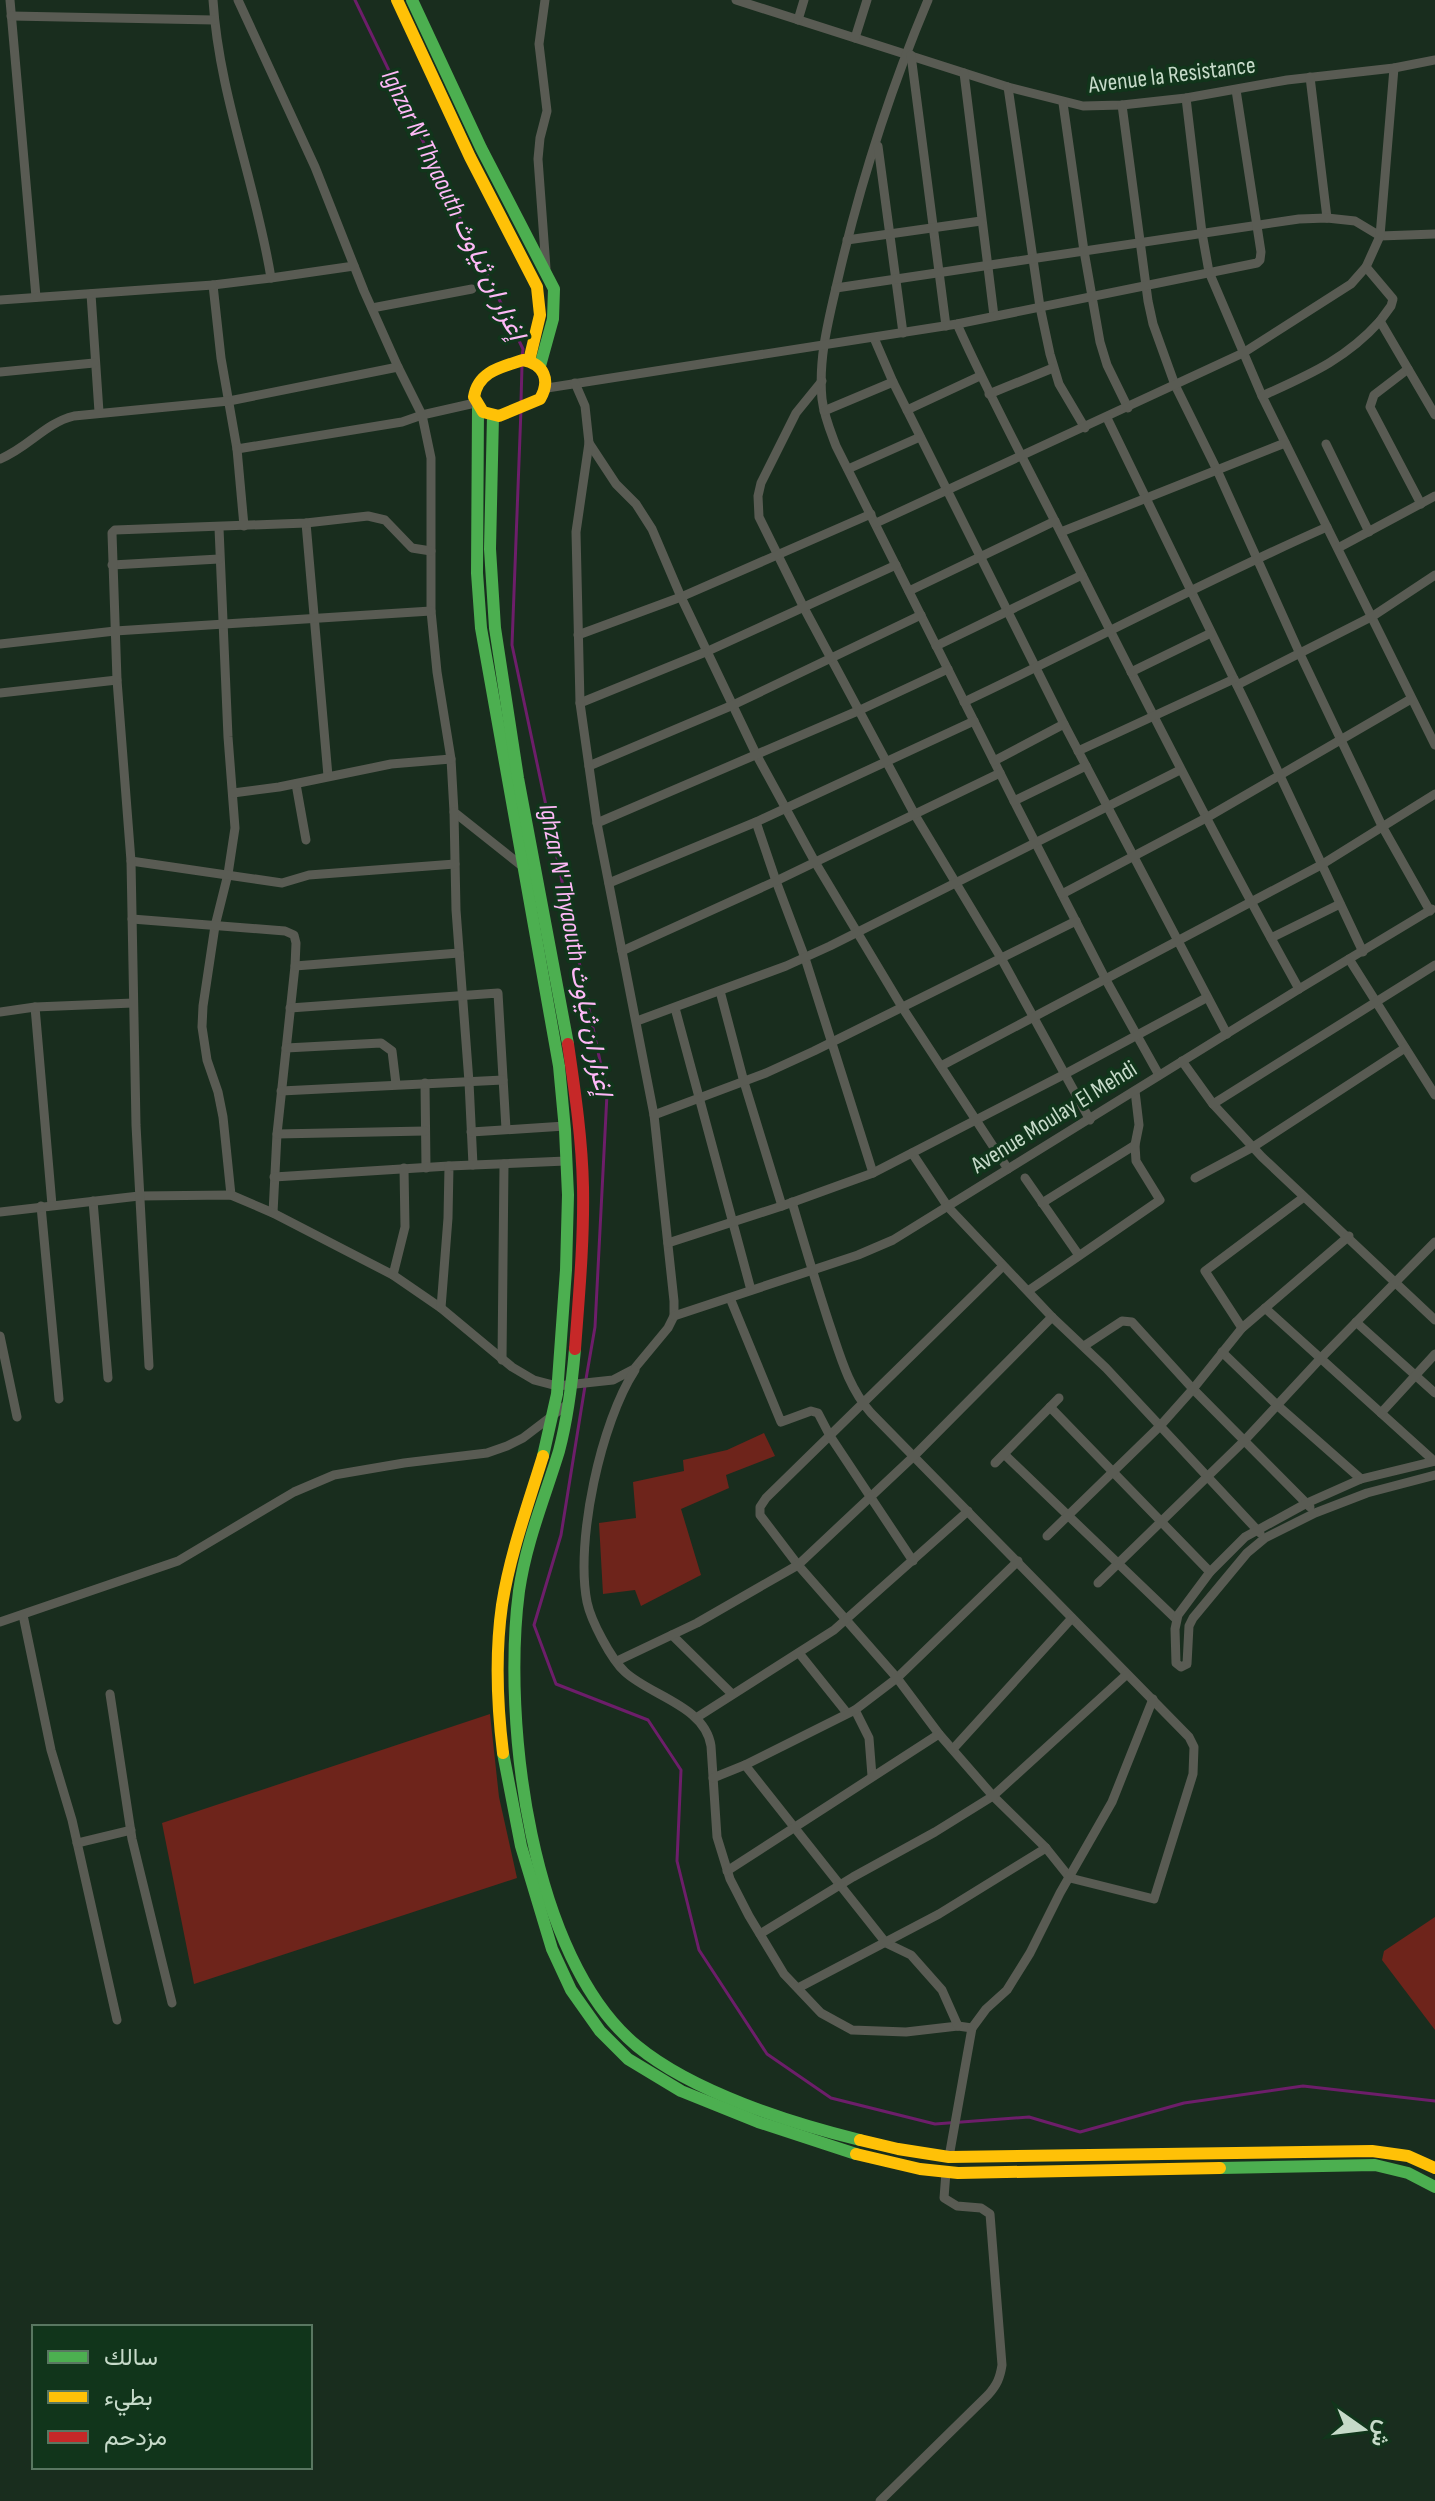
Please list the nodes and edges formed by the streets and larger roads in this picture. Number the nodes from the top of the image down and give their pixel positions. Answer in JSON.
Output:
{"nodes":[{"id":1,"x":10,"y":0,"type":"edge"},
{"id":2,"x":213,"y":0,"type":"edge"},
{"id":3,"x":238,"y":0,"type":"edge"},
{"id":4,"x":397,"y":0,"type":"edge"},
{"id":5,"x":412,"y":0,"type":"edge"},
{"id":6,"x":545,"y":0,"type":"edge"},
{"id":7,"x":736,"y":0,"type":"edge"},
{"id":8,"x":804,"y":0,"type":"edge"},
{"id":9,"x":867,"y":0,"type":"edge"},
{"id":10,"x":928,"y":0,"type":"edge"},
{"id":11,"x":757,"y":3,"type":"edge"},
{"id":12,"x":11,"y":16,"type":"junction"},
{"id":13,"x":214,"y":20,"type":"junction"},
{"id":14,"x":798,"y":20,"type":"junction"},
{"id":15,"x":855,"y":38,"type":"junction"},
{"id":16,"x":908,"y":54,"type":"junction"},
{"id":17,"x":1435,"y":60,"type":"edge"},
{"id":18,"x":1394,"y":68,"type":"junction"},
{"id":19,"x":964,"y":73,"type":"junction"},
{"id":20,"x":1310,"y":77,"type":"junction"},
{"id":21,"x":1008,"y":87,"type":"junction"},
{"id":22,"x":1236,"y":90,"type":"junction"},
{"id":23,"x":1186,"y":98,"type":"junction"},
{"id":24,"x":1063,"y":103,"type":"junction"},
{"id":25,"x":1122,"y":105,"type":"junction"},
{"id":26,"x":877,"y":141,"type":"junction"},
{"id":27,"x":1327,"y":218,"type":"junction"},
{"id":28,"x":981,"y":221,"type":"junction"},
{"id":29,"x":1257,"y":226,"type":"junction"},
{"id":30,"x":933,"y":228,"type":"junction"},
{"id":31,"x":1202,"y":233,"type":"junction"},
{"id":32,"x":1435,"y":234,"type":"edge"},
{"id":33,"x":890,"y":235,"type":"junction"},
{"id":34,"x":1380,"y":236,"type":"junction"},
{"id":35,"x":847,"y":240,"type":"junction"},
{"id":36,"x":1140,"y":242,"type":"junction"},
{"id":37,"x":1084,"y":251,"type":"junction"},
{"id":38,"x":1033,"y":259,"type":"junction"},
{"id":39,"x":354,"y":266,"type":"junction"},
{"id":40,"x":987,"y":266,"type":"junction"},
{"id":41,"x":1366,"y":267,"type":"junction"},
{"id":42,"x":546,"y":272,"type":"junction"},
{"id":43,"x":1209,"y":272,"type":"junction"},
{"id":44,"x":939,"y":274,"type":"junction"},
{"id":45,"x":271,"y":278,"type":"junction"},
{"id":46,"x":897,"y":280,"type":"junction"},
{"id":47,"x":1146,"y":284,"type":"junction"},
{"id":48,"x":213,"y":285,"type":"junction"},
{"id":49,"x":836,"y":288,"type":"junction"},
{"id":50,"x":472,"y":289,"type":"dead end"},
{"id":51,"x":91,"y":294,"type":"junction"},
{"id":52,"x":1091,"y":296,"type":"junction"},
{"id":53,"x":36,"y":297,"type":"junction"},
{"id":54,"x":0,"y":300,"type":"edge"},
{"id":55,"x":1040,"y":307,"type":"junction"},
{"id":56,"x":372,"y":308,"type":"junction"},
{"id":57,"x":994,"y":316,"type":"junction"},
{"id":58,"x":1380,"y":321,"type":"junction"},
{"id":59,"x":952,"y":325,"type":"junction"},
{"id":60,"x":903,"y":333,"type":"junction"},
{"id":61,"x":874,"y":338,"type":"junction"},
{"id":62,"x":823,"y":346,"type":"junction"},
{"id":63,"x":1243,"y":353,"type":"junction"},
{"id":64,"x":94,"y":363,"type":"junction"},
{"id":65,"x":534,"y":363,"type":"junction"},
{"id":66,"x":398,"y":367,"type":"junction"},
{"id":67,"x":1053,"y":368,"type":"junction"},
{"id":68,"x":1408,"y":369,"type":"junction"},
{"id":69,"x":0,"y":372,"type":"edge"},
{"id":70,"x":980,"y":376,"type":"junction"},
{"id":71,"x":822,"y":381,"type":"junction"},
{"id":72,"x":893,"y":382,"type":"junction"},
{"id":73,"x":575,"y":383,"type":"junction"},
{"id":74,"x":1175,"y":385,"type":"junction"},
{"id":75,"x":547,"y":388,"type":"junction"},
{"id":76,"x":989,"y":394,"type":"junction"},
{"id":77,"x":1262,"y":396,"type":"junction"},
{"id":78,"x":229,"y":401,"type":"junction"},
{"id":79,"x":477,"y":405,"type":"junction"},
{"id":80,"x":1128,"y":408,"type":"junction"},
{"id":81,"x":907,"y":410,"type":"junction"},
{"id":82,"x":824,"y":411,"type":"junction"},
{"id":83,"x":99,"y":412,"type":"junction"},
{"id":84,"x":422,"y":415,"type":"junction"},
{"id":85,"x":1435,"y":415,"type":"edge"},
{"id":86,"x":493,"y":416,"type":"junction"},
{"id":87,"x":1107,"y":418,"type":"junction"},
{"id":88,"x":1085,"y":428,"type":"junction"},
{"id":89,"x":920,"y":437,"type":"junction"},
{"id":90,"x":589,"y":443,"type":"junction"},
{"id":91,"x":1285,"y":443,"type":"junction"},
{"id":92,"x":1326,"y":444,"type":"dead end"},
{"id":93,"x":237,"y":449,"type":"junction"},
{"id":94,"x":1020,"y":457,"type":"junction"},
{"id":95,"x":0,"y":459,"type":"edge"},
{"id":96,"x":848,"y":469,"type":"junction"},
{"id":97,"x":1217,"y":470,"type":"junction"},
{"id":98,"x":949,"y":490,"type":"junction"},
{"id":99,"x":1435,"y":496,"type":"edge"},
{"id":100,"x":1145,"y":497,"type":"junction"},
{"id":101,"x":1421,"y":504,"type":"junction"},
{"id":102,"x":873,"y":519,"type":"junction"},
{"id":103,"x":1055,"y":521,"type":"junction"},
{"id":104,"x":306,"y":523,"type":"junction"},
{"id":105,"x":244,"y":526,"type":"junction"},
{"id":106,"x":1327,"y":527,"type":"junction"},
{"id":107,"x":219,"y":528,"type":"junction"},
{"id":108,"x":1061,"y":532,"type":"junction"},
{"id":109,"x":1369,"y":532,"type":"junction"},
{"id":110,"x":1338,"y":548,"type":"junction"},
{"id":111,"x":431,"y":551,"type":"junction"},
{"id":112,"x":980,"y":556,"type":"junction"},
{"id":113,"x":777,"y":557,"type":"junction"},
{"id":114,"x":1257,"y":558,"type":"junction"},
{"id":115,"x":219,"y":559,"type":"junction"},
{"id":116,"x":112,"y":565,"type":"junction"},
{"id":117,"x":896,"y":565,"type":"junction"},
{"id":118,"x":1082,"y":575,"type":"junction"},
{"id":119,"x":1435,"y":575,"type":"edge"},
{"id":120,"x":1190,"y":590,"type":"junction"},
{"id":121,"x":909,"y":591,"type":"junction"},
{"id":122,"x":681,"y":597,"type":"junction"},
{"id":123,"x":804,"y":608,"type":"junction"},
{"id":124,"x":431,"y":611,"type":"junction"},
{"id":125,"x":1007,"y":611,"type":"junction"},
{"id":126,"x":921,"y":615,"type":"junction"},
{"id":127,"x":1373,"y":616,"type":"junction"},
{"id":128,"x":315,"y":618,"type":"junction"},
{"id":129,"x":222,"y":624,"type":"junction"},
{"id":130,"x":115,"y":631,"type":"junction"},
{"id":131,"x":1111,"y":632,"type":"junction"},
{"id":132,"x":1211,"y":633,"type":"junction"},
{"id":133,"x":578,"y":635,"type":"junction"},
{"id":134,"x":0,"y":644,"type":"edge"},
{"id":135,"x":936,"y":646,"type":"junction"},
{"id":136,"x":708,"y":651,"type":"junction"},
{"id":137,"x":1300,"y":654,"type":"junction"},
{"id":138,"x":831,"y":659,"type":"junction"},
{"id":139,"x":1036,"y":668,"type":"junction"},
{"id":140,"x":948,"y":669,"type":"junction"},
{"id":141,"x":1131,"y":672,"type":"junction"},
{"id":142,"x":117,"y":680,"type":"junction"},
{"id":143,"x":1236,"y":682,"type":"junction"},
{"id":144,"x":0,"y":693,"type":"edge"},
{"id":145,"x":1411,"y":699,"type":"junction"},
{"id":146,"x":964,"y":702,"type":"junction"},
{"id":147,"x":580,"y":703,"type":"junction"},
{"id":148,"x":733,"y":705,"type":"junction"},
{"id":149,"x":860,"y":710,"type":"junction"},
{"id":150,"x":1152,"y":716,"type":"junction"},
{"id":151,"x":974,"y":721,"type":"junction"},
{"id":152,"x":1064,"y":724,"type":"junction"},
{"id":153,"x":1342,"y":740,"type":"junction"},
{"id":154,"x":1435,"y":745,"type":"edge"},
{"id":155,"x":1078,"y":751,"type":"junction"},
{"id":156,"x":756,"y":754,"type":"junction"},
{"id":157,"x":451,"y":759,"type":"junction"},
{"id":158,"x":994,"y":761,"type":"junction"},
{"id":159,"x":886,"y":762,"type":"junction"},
{"id":160,"x":589,"y":766,"type":"junction"},
{"id":161,"x":1086,"y":766,"type":"junction"},
{"id":162,"x":1180,"y":770,"type":"junction"},
{"id":163,"x":1000,"y":773,"type":"junction"},
{"id":164,"x":1280,"y":774,"type":"junction"},
{"id":165,"x":328,"y":776,"type":"junction"},
{"id":166,"x":296,"y":784,"type":"junction"},
{"id":167,"x":233,"y":793,"type":"junction"},
{"id":168,"x":1435,"y":794,"type":"edge"},
{"id":169,"x":1014,"y":801,"type":"junction"},
{"id":170,"x":786,"y":808,"type":"junction"},
{"id":171,"x":1107,"y":808,"type":"junction"},
{"id":172,"x":454,"y":812,"type":"junction"},
{"id":173,"x":915,"y":815,"type":"junction"},
{"id":174,"x":1206,"y":818,"type":"junction"},
{"id":175,"x":756,"y":822,"type":"junction"},
{"id":176,"x":597,"y":823,"type":"junction"},
{"id":177,"x":1382,"y":826,"type":"junction"},
{"id":178,"x":306,"y":840,"type":"dead end"},
{"id":179,"x":1036,"y":844,"type":"junction"},
{"id":180,"x":1134,"y":856,"type":"junction"},
{"id":181,"x":131,"y":861,"type":"junction"},
{"id":182,"x":815,"y":862,"type":"junction"},
{"id":183,"x":455,"y":864,"type":"junction"},
{"id":184,"x":1321,"y":865,"type":"junction"},
{"id":185,"x":522,"y":866,"type":"junction"},
{"id":186,"x":228,"y":874,"type":"junction"},
{"id":187,"x":776,"y":881,"type":"junction"},
{"id":188,"x":609,"y":883,"type":"junction"},
{"id":189,"x":957,"y":884,"type":"junction"},
{"id":190,"x":1062,"y":894,"type":"junction"},
{"id":191,"x":1250,"y":903,"type":"junction"},
{"id":192,"x":1340,"y":904,"type":"junction"},
{"id":193,"x":1432,"y":909,"type":"edge"},
{"id":194,"x":132,"y":919,"type":"junction"},
{"id":195,"x":1076,"y":921,"type":"junction"},
{"id":196,"x":215,"y":926,"type":"junction"},
{"id":197,"x":858,"y":933,"type":"junction"},
{"id":198,"x":1271,"y":938,"type":"junction"},
{"id":199,"x":1178,"y":942,"type":"junction"},
{"id":200,"x":622,"y":951,"type":"junction"},
{"id":201,"x":1363,"y":952,"type":"junction"},
{"id":202,"x":459,"y":953,"type":"junction"},
{"id":203,"x":805,"y":958,"type":"junction"},
{"id":204,"x":1001,"y":958,"type":"junction"},
{"id":205,"x":1349,"y":959,"type":"junction"},
{"id":206,"x":1435,"y":965,"type":"edge"},
{"id":207,"x":295,"y":966,"type":"junction"},
{"id":208,"x":1106,"y":980,"type":"junction"},
{"id":209,"x":1299,"y":989,"type":"junction"},
{"id":210,"x":720,"y":991,"type":"junction"},
{"id":211,"x":463,"y":997,"type":"junction"},
{"id":212,"x":1206,"y":998,"type":"junction"},
{"id":213,"x":1375,"y":1002,"type":"junction"},
{"id":214,"x":133,"y":1003,"type":"junction"},
{"id":215,"x":35,"y":1007,"type":"junction"},
{"id":216,"x":902,"y":1007,"type":"junction"},
{"id":217,"x":290,"y":1008,"type":"junction"},
{"id":218,"x":675,"y":1008,"type":"junction"},
{"id":219,"x":0,"y":1012,"type":"edge"},
{"id":220,"x":1032,"y":1017,"type":"junction"},
{"id":221,"x":637,"y":1021,"type":"junction"},
{"id":222,"x":1227,"y":1034,"type":"junction"},
{"id":223,"x":1136,"y":1035,"type":"junction"},
{"id":224,"x":831,"y":1043,"type":"junction"},
{"id":225,"x":286,"y":1048,"type":"junction"},
{"id":226,"x":1405,"y":1048,"type":"junction"},
{"id":227,"x":1182,"y":1061,"type":"junction"},
{"id":228,"x":941,"y":1066,"type":"junction"},
{"id":229,"x":1065,"y":1074,"type":"junction"},
{"id":230,"x":1159,"y":1075,"type":"junction"},
{"id":231,"x":503,"y":1080,"type":"junction"},
{"id":232,"x":469,"y":1082,"type":"junction"},
{"id":233,"x":744,"y":1082,"type":"junction"},
{"id":234,"x":425,"y":1083,"type":"junction"},
{"id":235,"x":396,"y":1084,"type":"junction"},
{"id":236,"x":281,"y":1091,"type":"junction"},
{"id":237,"x":1135,"y":1091,"type":"junction"},
{"id":238,"x":1435,"y":1095,"type":"edge"},
{"id":239,"x":698,"y":1099,"type":"junction"},
{"id":240,"x":1213,"y":1104,"type":"junction"},
{"id":241,"x":654,"y":1115,"type":"junction"},
{"id":242,"x":975,"y":1119,"type":"junction"},
{"id":243,"x":1090,"y":1120,"type":"junction"},
{"id":244,"x":565,"y":1126,"type":"junction"},
{"id":245,"x":506,"y":1129,"type":"junction"},
{"id":246,"x":425,"y":1131,"type":"junction"},
{"id":247,"x":471,"y":1132,"type":"junction"},
{"id":248,"x":277,"y":1134,"type":"junction"},
{"id":249,"x":1135,"y":1145,"type":"junction"},
{"id":250,"x":1253,"y":1147,"type":"junction"},
{"id":251,"x":912,"y":1153,"type":"junction"},
{"id":252,"x":566,"y":1161,"type":"junction"},
{"id":253,"x":504,"y":1164,"type":"junction"},
{"id":254,"x":473,"y":1165,"type":"junction"},
{"id":255,"x":449,"y":1166,"type":"junction"},
{"id":256,"x":404,"y":1168,"type":"junction"},
{"id":257,"x":426,"y":1168,"type":"junction"},
{"id":258,"x":1008,"y":1169,"type":"junction"},
{"id":259,"x":873,"y":1173,"type":"junction"},
{"id":260,"x":274,"y":1177,"type":"junction"},
{"id":261,"x":1025,"y":1178,"type":"dead end"},
{"id":262,"x":1195,"y":1178,"type":"dead end"},
{"id":263,"x":231,"y":1195,"type":"junction"},
{"id":264,"x":139,"y":1196,"type":"junction"},
{"id":265,"x":1304,"y":1197,"type":"junction"},
{"id":266,"x":93,"y":1201,"type":"junction"},
{"id":267,"x":792,"y":1202,"type":"junction"},
{"id":268,"x":1042,"y":1203,"type":"junction"},
{"id":269,"x":46,"y":1206,"type":"junction"},
{"id":270,"x":782,"y":1206,"type":"junction"},
{"id":271,"x":948,"y":1207,"type":"junction"},
{"id":272,"x":0,"y":1212,"type":"edge"},
{"id":273,"x":273,"y":1213,"type":"junction"},
{"id":274,"x":732,"y":1222,"type":"junction"},
{"id":275,"x":1349,"y":1236,"type":"junction"},
{"id":276,"x":1435,"y":1242,"type":"edge"},
{"id":277,"x":668,"y":1243,"type":"junction"},
{"id":278,"x":1078,"y":1254,"type":"junction"},
{"id":279,"x":1003,"y":1266,"type":"junction"},
{"id":280,"x":811,"y":1270,"type":"junction"},
{"id":281,"x":393,"y":1275,"type":"junction"},
{"id":282,"x":1396,"y":1283,"type":"junction"},
{"id":283,"x":751,"y":1290,"type":"junction"},
{"id":284,"x":1028,"y":1291,"type":"junction"},
{"id":285,"x":730,"y":1298,"type":"junction"},
{"id":286,"x":441,"y":1308,"type":"junction"},
{"id":287,"x":1265,"y":1308,"type":"junction"},
{"id":288,"x":674,"y":1316,"type":"junction"},
{"id":289,"x":1052,"y":1317,"type":"junction"},
{"id":290,"x":1435,"y":1320,"type":"edge"},
{"id":291,"x":1356,"y":1322,"type":"junction"},
{"id":292,"x":1242,"y":1328,"type":"junction"},
{"id":293,"x":0,"y":1336,"type":"edge"},
{"id":294,"x":1084,"y":1346,"type":"junction"},
{"id":295,"x":1222,"y":1352,"type":"junction"},
{"id":296,"x":1435,"y":1354,"type":"edge"},
{"id":297,"x":1320,"y":1359,"type":"junction"},
{"id":298,"x":502,"y":1360,"type":"junction"},
{"id":299,"x":641,"y":1361,"type":"junction"},
{"id":300,"x":149,"y":1366,"type":"dead end"},
{"id":301,"x":1415,"y":1375,"type":"junction"},
{"id":302,"x":108,"y":1378,"type":"dead end"},
{"id":303,"x":576,"y":1385,"type":"junction"},
{"id":304,"x":557,"y":1386,"type":"junction"},
{"id":305,"x":1193,"y":1389,"type":"junction"},
{"id":306,"x":1435,"y":1393,"type":"edge"},
{"id":307,"x":1059,"y":1398,"type":"dead end"},
{"id":308,"x":59,"y":1399,"type":"dead end"},
{"id":309,"x":569,"y":1403,"type":"junction"},
{"id":310,"x":863,"y":1404,"type":"junction"},
{"id":311,"x":1277,"y":1405,"type":"junction"},
{"id":312,"x":1050,"y":1407,"type":"junction"},
{"id":313,"x":554,"y":1413,"type":"junction"},
{"id":314,"x":1381,"y":1413,"type":"junction"},
{"id":315,"x":17,"y":1417,"type":"dead end"},
{"id":316,"x":1160,"y":1426,"type":"junction"},
{"id":317,"x":830,"y":1436,"type":"junction"},
{"id":318,"x":1244,"y":1441,"type":"junction"},
{"id":319,"x":1004,"y":1454,"type":"junction"},
{"id":320,"x":914,"y":1456,"type":"junction"},
{"id":321,"x":1435,"y":1461,"type":"edge"},
{"id":322,"x":995,"y":1463,"type":"dead end"},
{"id":323,"x":1112,"y":1473,"type":"junction"},
{"id":324,"x":1435,"y":1475,"type":"edge"},
{"id":325,"x":1207,"y":1477,"type":"junction"},
{"id":326,"x":1361,"y":1479,"type":"junction"},
{"id":327,"x":870,"y":1497,"type":"junction"},
{"id":328,"x":1307,"y":1503,"type":"junction"},
{"id":329,"x":968,"y":1511,"type":"junction"},
{"id":330,"x":1315,"y":1513,"type":"junction"},
{"id":331,"x":1068,"y":1517,"type":"junction"},
{"id":332,"x":1163,"y":1522,"type":"junction"},
{"id":333,"x":1257,"y":1529,"type":"junction"},
{"id":334,"x":1047,"y":1536,"type":"dead end"},
{"id":335,"x":1265,"y":1538,"type":"junction"},
{"id":336,"x":913,"y":1561,"type":"junction"},
{"id":337,"x":1018,"y":1561,"type":"junction"},
{"id":338,"x":1118,"y":1564,"type":"junction"},
{"id":339,"x":798,"y":1565,"type":"junction"},
{"id":340,"x":1210,"y":1572,"type":"junction"},
{"id":341,"x":1098,"y":1583,"type":"dead end"},
{"id":342,"x":23,"y":1615,"type":"junction"},
{"id":343,"x":1072,"y":1618,"type":"junction"},
{"id":344,"x":1176,"y":1619,"type":"junction"},
{"id":345,"x":846,"y":1621,"type":"junction"},
{"id":346,"x":0,"y":1622,"type":"edge"},
{"id":347,"x":672,"y":1635,"type":"junction"},
{"id":348,"x":799,"y":1653,"type":"junction"},
{"id":349,"x":617,"y":1661,"type":"junction"},
{"id":350,"x":1126,"y":1675,"type":"junction"},
{"id":351,"x":897,"y":1678,"type":"junction"},
{"id":352,"x":499,"y":1681,"type":"junction"},
{"id":353,"x":516,"y":1681,"type":"junction"},
{"id":354,"x":110,"y":1694,"type":"dead end"},
{"id":355,"x":732,"y":1694,"type":"junction"},
{"id":356,"x":1153,"y":1699,"type":"junction"},
{"id":357,"x":851,"y":1711,"type":"junction"},
{"id":358,"x":696,"y":1718,"type":"junction"},
{"id":359,"x":939,"y":1734,"type":"junction"},
{"id":360,"x":953,"y":1749,"type":"junction"},
{"id":361,"x":745,"y":1765,"type":"junction"},
{"id":362,"x":872,"y":1776,"type":"junction"},
{"id":363,"x":713,"y":1778,"type":"junction"},
{"id":364,"x":525,"y":1794,"type":"junction"},
{"id":365,"x":993,"y":1796,"type":"junction"},
{"id":366,"x":511,"y":1799,"type":"junction"},
{"id":367,"x":795,"y":1826,"type":"junction"},
{"id":368,"x":131,"y":1830,"type":"junction"},
{"id":369,"x":77,"y":1843,"type":"junction"},
{"id":370,"x":1046,"y":1848,"type":"junction"},
{"id":371,"x":727,"y":1871,"type":"junction"},
{"id":372,"x":1070,"y":1878,"type":"junction"},
{"id":373,"x":840,"y":1885,"type":"junction"},
{"id":374,"x":760,"y":1934,"type":"junction"},
{"id":375,"x":886,"y":1943,"type":"junction"},
{"id":376,"x":798,"y":1988,"type":"junction"},
{"id":377,"x":172,"y":2003,"type":"dead end"},
{"id":378,"x":117,"y":2020,"type":"dead end"},
{"id":379,"x":958,"y":2026,"type":"junction"},
{"id":380,"x":972,"y":2028,"type":"junction"},
{"id":381,"x":949,"y":2157,"type":"junction"},
{"id":382,"x":1435,"y":2168,"type":"edge"},
{"id":383,"x":946,"y":2172,"type":"junction"},
{"id":384,"x":1435,"y":2187,"type":"edge"},
{"id":385,"x":880,"y":2501,"type":"edge"}],
"edges":[{"from":1,"to":12,"type":"street"},
{"from":2,"to":13,"type":"street"},
{"from":3,"to":39,"type":"street"},
{"from":4,"to":65,"type":"street"},
{"from":5,"to":42,"type":"street"},
{"from":6,"to":42,"type":"street"},
{"from":7,"to":11,"type":"street","name":"Avenue la Resistance"},
{"from":8,"to":14,"type":"street"},
{"from":9,"to":15,"type":"street"},
{"from":10,"to":16,"type":"street"},
{"from":11,"to":14,"type":"street","name":"Avenue la Resistance"},
{"from":12,"to":13,"type":"street"},
{"from":12,"to":53,"type":"street"},
{"from":13,"to":45,"type":"street"},
{"from":14,"to":15,"type":"street","name":"Avenue la Resistance"},
{"from":15,"to":16,"type":"street","name":"Avenue la Resistance"},
{"from":16,"to":19,"type":"street","name":"Avenue la Resistance"},
{"from":16,"to":26,"type":"street"},
{"from":16,"to":30,"type":"street"},
{"from":17,"to":18,"type":"street","name":"Avenue la Resistance"},
{"from":18,"to":20,"type":"street","name":"Avenue la Resistance"},
{"from":18,"to":34,"type":"street"},
{"from":19,"to":21,"type":"street","name":"Avenue la Resistance"},
{"from":19,"to":28,"type":"street"},
{"from":20,"to":22,"type":"street","name":"Avenue la Resistance"},
{"from":20,"to":27,"type":"street"},
{"from":21,"to":24,"type":"street","name":"Avenue la Resistance"},
{"from":21,"to":38,"type":"street"},
{"from":22,"to":23,"type":"street","name":"Avenue la Resistance"},
{"from":22,"to":29,"type":"street"},
{"from":23,"to":25,"type":"street","name":"Avenue la Resistance"},
{"from":23,"to":31,"type":"street"},
{"from":24,"to":25,"type":"street","name":"Avenue la Resistance"},
{"from":24,"to":37,"type":"street"},
{"from":25,"to":36,"type":"street"},
{"from":26,"to":33,"type":"street"},
{"from":26,"to":35,"type":"street"},
{"from":27,"to":29,"type":"street"},
{"from":27,"to":34,"type":"street"},
{"from":28,"to":30,"type":"street"},
{"from":28,"to":40,"type":"street"},
{"from":29,"to":31,"type":"street"},
{"from":29,"to":43,"type":"street"},
{"from":30,"to":33,"type":"street"},
{"from":30,"to":44,"type":"street"},
{"from":31,"to":36,"type":"street"},
{"from":31,"to":43,"type":"street"},
{"from":32,"to":34,"type":"street"},
{"from":33,"to":35,"type":"street"},
{"from":33,"to":46,"type":"street"},
{"from":34,"to":41,"type":"street"},
{"from":35,"to":49,"type":"street"},
{"from":36,"to":37,"type":"street"},
{"from":36,"to":47,"type":"street"},
{"from":37,"to":38,"type":"street"},
{"from":37,"to":52,"type":"street"},
{"from":38,"to":40,"type":"street"},
{"from":38,"to":55,"type":"street"},
{"from":39,"to":45,"type":"street"},
{"from":39,"to":56,"type":"street"},
{"from":40,"to":44,"type":"street"},
{"from":40,"to":57,"type":"street"},
{"from":41,"to":58,"type":"street"},
{"from":41,"to":63,"type":"street"},
{"from":42,"to":65,"type":"street"},
{"from":43,"to":47,"type":"street"},
{"from":43,"to":63,"type":"street"},
{"from":44,"to":46,"type":"street"},
{"from":44,"to":59,"type":"street"},
{"from":45,"to":48,"type":"street"},
{"from":46,"to":49,"type":"street"},
{"from":46,"to":60,"type":"street"},
{"from":47,"to":52,"type":"street"},
{"from":47,"to":74,"type":"street"},
{"from":48,"to":51,"type":"street"},
{"from":48,"to":78,"type":"street"},
{"from":49,"to":62,"type":"street"},
{"from":50,"to":56,"type":"street"},
{"from":51,"to":53,"type":"street"},
{"from":51,"to":64,"type":"street"},
{"from":52,"to":55,"type":"street"},
{"from":52,"to":80,"type":"street"},
{"from":53,"to":54,"type":"street"},
{"from":55,"to":57,"type":"street"},
{"from":55,"to":67,"type":"street"},
{"from":56,"to":66,"type":"street"},
{"from":57,"to":59,"type":"street"},
{"from":58,"to":68,"type":"street"},
{"from":58,"to":77,"type":"street"},
{"from":59,"to":60,"type":"street"},
{"from":59,"to":70,"type":"street"},
{"from":60,"to":61,"type":"street"},
{"from":61,"to":62,"type":"street"},
{"from":61,"to":72,"type":"street"},
{"from":62,"to":71,"type":"street"},
{"from":62,"to":73,"type":"street"},
{"from":63,"to":74,"type":"street"},
{"from":63,"to":77,"type":"street"},
{"from":64,"to":69,"type":"street"},
{"from":64,"to":83,"type":"street"},
{"from":65,"to":75,"type":"street"},
{"from":65,"to":79,"type":"street"},
{"from":66,"to":78,"type":"street"},
{"from":66,"to":84,"type":"street"},
{"from":67,"to":76,"type":"street"},
{"from":67,"to":88,"type":"street"},
{"from":68,"to":85,"type":"street"},
{"from":68,"to":101,"type":"street"},
{"from":70,"to":76,"type":"street"},
{"from":70,"to":81,"type":"street"},
{"from":71,"to":82,"type":"street"},
{"from":71,"to":113,"type":"street"},
{"from":72,"to":81,"type":"street"},
{"from":72,"to":82,"type":"street"},
{"from":73,"to":75,"type":"street"},
{"from":73,"to":90,"type":"street"},
{"from":74,"to":80,"type":"street"},
{"from":74,"to":97,"type":"street"},
{"from":75,"to":86,"type":"street"},
{"from":76,"to":94,"type":"street"},
{"from":77,"to":91,"type":"street"},
{"from":78,"to":83,"type":"street"},
{"from":78,"to":93,"type":"street"},
{"from":79,"to":84,"type":"street"},
{"from":79,"to":86,"type":"street"},
{"from":79,"to":185,"type":"street"},
{"from":80,"to":87,"type":"street"},
{"from":81,"to":89,"type":"street"},
{"from":82,"to":96,"type":"street"},
{"from":83,"to":95,"type":"street"},
{"from":84,"to":93,"type":"street"},
{"from":84,"to":111,"type":"street"},
{"from":86,"to":303,"type":"street"},
{"from":87,"to":88,"type":"street"},
{"from":87,"to":100,"type":"street"},
{"from":88,"to":94,"type":"street"},
{"from":89,"to":96,"type":"street"},
{"from":89,"to":98,"type":"street"},
{"from":90,"to":122,"type":"street"},
{"from":90,"to":133,"type":"street"},
{"from":91,"to":97,"type":"street"},
{"from":91,"to":106,"type":"street"},
{"from":92,"to":109,"type":"street"},
{"from":93,"to":105,"type":"street"},
{"from":94,"to":98,"type":"street"},
{"from":94,"to":103,"type":"street"},
{"from":96,"to":102,"type":"street"},
{"from":97,"to":100,"type":"street"},
{"from":97,"to":114,"type":"street"},
{"from":98,"to":102,"type":"street"},
{"from":98,"to":112,"type":"street"},
{"from":99,"to":101,"type":"street"},
{"from":100,"to":108,"type":"street"},
{"from":100,"to":120,"type":"street"},
{"from":101,"to":109,"type":"street"},
{"from":102,"to":113,"type":"street"},
{"from":102,"to":117,"type":"street"},
{"from":103,"to":108,"type":"street"},
{"from":103,"to":112,"type":"street"},
{"from":104,"to":105,"type":"street"},
{"from":104,"to":111,"type":"street"},
{"from":104,"to":128,"type":"street"},
{"from":105,"to":107,"type":"street"},
{"from":106,"to":110,"type":"street"},
{"from":106,"to":114,"type":"street"},
{"from":107,"to":115,"type":"street"},
{"from":107,"to":116,"type":"street"},
{"from":108,"to":118,"type":"street"},
{"from":109,"to":110,"type":"street"},
{"from":110,"to":127,"type":"street"},
{"from":111,"to":124,"type":"street"},
{"from":112,"to":121,"type":"street"},
{"from":112,"to":125,"type":"street"},
{"from":113,"to":122,"type":"street"},
{"from":113,"to":123,"type":"street"},
{"from":114,"to":120,"type":"street"},
{"from":114,"to":137,"type":"street"},
{"from":115,"to":116,"type":"street"},
{"from":115,"to":129,"type":"street"},
{"from":116,"to":130,"type":"street"},
{"from":117,"to":121,"type":"street"},
{"from":117,"to":123,"type":"street"},
{"from":118,"to":125,"type":"street"},
{"from":118,"to":131,"type":"street"},
{"from":119,"to":127,"type":"street"},
{"from":120,"to":131,"type":"street"},
{"from":120,"to":132,"type":"street"},
{"from":121,"to":126,"type":"street"},
{"from":122,"to":133,"type":"street"},
{"from":122,"to":136,"type":"street"},
{"from":123,"to":136,"type":"street"},
{"from":123,"to":138,"type":"street"},
{"from":124,"to":128,"type":"street"},
{"from":124,"to":157,"type":"street"},
{"from":125,"to":135,"type":"street"},
{"from":125,"to":139,"type":"street"},
{"from":126,"to":135,"type":"street"},
{"from":126,"to":138,"type":"street"},
{"from":127,"to":137,"type":"street"},
{"from":127,"to":145,"type":"street"},
{"from":128,"to":129,"type":"street"},
{"from":128,"to":165,"type":"street"},
{"from":129,"to":130,"type":"street"},
{"from":129,"to":167,"type":"street"},
{"from":130,"to":134,"type":"street"},
{"from":130,"to":142,"type":"street"},
{"from":131,"to":139,"type":"street"},
{"from":131,"to":141,"type":"street"},
{"from":132,"to":141,"type":"street"},
{"from":132,"to":143,"type":"street"},
{"from":133,"to":147,"type":"street"},
{"from":135,"to":140,"type":"street"},
{"from":136,"to":147,"type":"street"},
{"from":136,"to":148,"type":"street"},
{"from":137,"to":143,"type":"street"},
{"from":137,"to":153,"type":"street"},
{"from":138,"to":148,"type":"street"},
{"from":138,"to":149,"type":"street"},
{"from":139,"to":146,"type":"street"},
{"from":139,"to":152,"type":"street"},
{"from":140,"to":146,"type":"street"},
{"from":140,"to":149,"type":"street"},
{"from":141,"to":150,"type":"street"},
{"from":142,"to":144,"type":"street"},
{"from":142,"to":181,"type":"street"},
{"from":143,"to":150,"type":"street"},
{"from":143,"to":164,"type":"street"},
{"from":145,"to":153,"type":"street"},
{"from":145,"to":154,"type":"street"},
{"from":146,"to":151,"type":"street"},
{"from":147,"to":160,"type":"street"},
{"from":148,"to":156,"type":"street"},
{"from":148,"to":160,"type":"street"},
{"from":149,"to":156,"type":"street"},
{"from":149,"to":159,"type":"street"},
{"from":150,"to":155,"type":"street"},
{"from":150,"to":162,"type":"street"},
{"from":151,"to":158,"type":"street"},
{"from":151,"to":159,"type":"street"},
{"from":152,"to":155,"type":"street"},
{"from":152,"to":158,"type":"street"},
{"from":153,"to":164,"type":"street"},
{"from":153,"to":177,"type":"street"},
{"from":155,"to":161,"type":"street"},
{"from":156,"to":170,"type":"street"},
{"from":156,"to":176,"type":"street"},
{"from":157,"to":165,"type":"street"},
{"from":157,"to":172,"type":"street"},
{"from":158,"to":163,"type":"street"},
{"from":159,"to":170,"type":"street"},
{"from":159,"to":173,"type":"street"},
{"from":160,"to":176,"type":"street"},
{"from":161,"to":169,"type":"street"},
{"from":161,"to":171,"type":"street"},
{"from":162,"to":171,"type":"street"},
{"from":162,"to":174,"type":"street"},
{"from":163,"to":169,"type":"street"},
{"from":163,"to":173,"type":"street"},
{"from":164,"to":174,"type":"street"},
{"from":164,"to":184,"type":"street"},
{"from":165,"to":166,"type":"street"},
{"from":166,"to":167,"type":"street"},
{"from":166,"to":178,"type":"street"},
{"from":167,"to":186,"type":"street"},
{"from":168,"to":177,"type":"street"},
{"from":169,"to":179,"type":"street"},
{"from":170,"to":175,"type":"street"},
{"from":170,"to":182,"type":"street"},
{"from":171,"to":179,"type":"street"},
{"from":171,"to":180,"type":"street"},
{"from":172,"to":183,"type":"street"},
{"from":172,"to":185,"type":"street"},
{"from":173,"to":182,"type":"street"},
{"from":173,"to":189,"type":"street"},
{"from":174,"to":180,"type":"street"},
{"from":174,"to":191,"type":"street"},
{"from":175,"to":187,"type":"street"},
{"from":175,"to":188,"type":"street"},
{"from":176,"to":188,"type":"street"},
{"from":177,"to":184,"type":"street"},
{"from":177,"to":193,"type":"street"},
{"from":179,"to":189,"type":"street"},
{"from":179,"to":190,"type":"street"},
{"from":180,"to":190,"type":"street"},
{"from":180,"to":199,"type":"street"},
{"from":181,"to":186,"type":"street"},
{"from":181,"to":194,"type":"street"},
{"from":182,"to":187,"type":"street"},
{"from":182,"to":197,"type":"street"},
{"from":183,"to":186,"type":"street"},
{"from":183,"to":202,"type":"street"},
{"from":184,"to":191,"type":"street"},
{"from":184,"to":192,"type":"street"},
{"from":185,"to":244,"type":"street"},
{"from":186,"to":196,"type":"street"},
{"from":187,"to":200,"type":"street"},
{"from":187,"to":203,"type":"street"},
{"from":188,"to":200,"type":"street"},
{"from":189,"to":197,"type":"street"},
{"from":189,"to":204,"type":"street"},
{"from":190,"to":195,"type":"street"},
{"from":191,"to":198,"type":"street"},
{"from":191,"to":199,"type":"street"},
{"from":192,"to":198,"type":"street"},
{"from":192,"to":201,"type":"street"},
{"from":193,"to":201,"type":"street","name":"Avenue Moulay El Mehdi"},
{"from":194,"to":196,"type":"street"},
{"from":194,"to":214,"type":"street"},
{"from":195,"to":204,"type":"street"},
{"from":195,"to":208,"type":"street"},
{"from":196,"to":207,"type":"street"},
{"from":196,"to":263,"type":"street"},
{"from":197,"to":203,"type":"street"},
{"from":197,"to":216,"type":"street"},
{"from":198,"to":209,"type":"street"},
{"from":199,"to":208,"type":"street"},
{"from":199,"to":212,"type":"street"},
{"from":200,"to":221,"type":"street"},
{"from":201,"to":205,"type":"street","name":"Avenue Moulay El Mehdi"},
{"from":202,"to":207,"type":"street"},
{"from":202,"to":211,"type":"street"},
{"from":203,"to":210,"type":"street"},
{"from":203,"to":224,"type":"street"},
{"from":204,"to":216,"type":"street"},
{"from":204,"to":220,"type":"street"},
{"from":205,"to":209,"type":"street","name":"Avenue Moulay El Mehdi"},
{"from":205,"to":213,"type":"street"},
{"from":206,"to":213,"type":"street"},
{"from":207,"to":217,"type":"street"},
{"from":208,"to":220,"type":"street"},
{"from":208,"to":223,"type":"street"},
{"from":209,"to":222,"type":"street","name":"Avenue Moulay El Mehdi"},
{"from":210,"to":218,"type":"street"},
{"from":210,"to":233,"type":"street"},
{"from":211,"to":217,"type":"street"},
{"from":211,"to":231,"type":"street"},
{"from":211,"to":232,"type":"street"},
{"from":212,"to":222,"type":"street"},
{"from":212,"to":223,"type":"street"},
{"from":213,"to":226,"type":"street"},
{"from":213,"to":240,"type":"street"},
{"from":214,"to":215,"type":"street"},
{"from":214,"to":264,"type":"street"},
{"from":215,"to":219,"type":"street"},
{"from":215,"to":269,"type":"street"},
{"from":216,"to":224,"type":"street"},
{"from":216,"to":228,"type":"street"},
{"from":217,"to":225,"type":"street"},
{"from":218,"to":221,"type":"street"},
{"from":218,"to":239,"type":"street"},
{"from":220,"to":228,"type":"street"},
{"from":220,"to":229,"type":"street"},
{"from":221,"to":241,"type":"street"},
{"from":222,"to":227,"type":"street","name":"Avenue Moulay El Mehdi"},
{"from":223,"to":229,"type":"street"},
{"from":223,"to":230,"type":"street"},
{"from":224,"to":233,"type":"street"},
{"from":224,"to":259,"type":"street"},
{"from":225,"to":235,"type":"street"},
{"from":225,"to":236,"type":"street"},
{"from":226,"to":238,"type":"street"},
{"from":226,"to":250,"type":"street"},
{"from":227,"to":230,"type":"street","name":"Avenue Moulay El Mehdi"},
{"from":227,"to":240,"type":"street"},
{"from":228,"to":242,"type":"street"},
{"from":229,"to":242,"type":"street"},
{"from":229,"to":243,"type":"street"},
{"from":230,"to":237,"type":"street","name":"Avenue Moulay El Mehdi"},
{"from":231,"to":232,"type":"street"},
{"from":231,"to":245,"type":"street"},
{"from":232,"to":234,"type":"street"},
{"from":232,"to":247,"type":"street"},
{"from":233,"to":239,"type":"street"},
{"from":233,"to":270,"type":"street"},
{"from":234,"to":235,"type":"street"},
{"from":234,"to":246,"type":"street"},
{"from":235,"to":236,"type":"street"},
{"from":236,"to":248,"type":"street"},
{"from":237,"to":243,"type":"street","name":"Avenue Moulay El Mehdi"},
{"from":237,"to":249,"type":"street"},
{"from":239,"to":241,"type":"street"},
{"from":239,"to":274,"type":"street"},
{"from":240,"to":250,"type":"street"},
{"from":241,"to":277,"type":"street"},
{"from":242,"to":251,"type":"street"},
{"from":242,"to":258,"type":"street"},
{"from":243,"to":258,"type":"street","name":"Avenue Moulay El Mehdi"},
{"from":244,"to":245,"type":"street"},
{"from":244,"to":252,"type":"street"},
{"from":245,"to":247,"type":"street"},
{"from":246,"to":248,"type":"street"},
{"from":246,"to":257,"type":"street"},
{"from":247,"to":254,"type":"street"},
{"from":248,"to":260,"type":"street"},
{"from":249,"to":268,"type":"street"},
{"from":249,"to":278,"type":"street"},
{"from":250,"to":262,"type":"street"},
{"from":250,"to":265,"type":"street"},
{"from":251,"to":259,"type":"street"},
{"from":251,"to":271,"type":"street"},
{"from":252,"to":253,"type":"street"},
{"from":252,"to":304,"type":"street"},
{"from":253,"to":254,"type":"street"},
{"from":253,"to":298,"type":"street"},
{"from":254,"to":255,"type":"street"},
{"from":255,"to":257,"type":"street"},
{"from":255,"to":286,"type":"street"},
{"from":256,"to":257,"type":"street"},
{"from":256,"to":260,"type":"street"},
{"from":256,"to":281,"type":"street"},
{"from":258,"to":271,"type":"street","name":"Avenue Moulay El Mehdi"},
{"from":259,"to":267,"type":"street"},
{"from":260,"to":273,"type":"street"},
{"from":261,"to":268,"type":"street"},
{"from":263,"to":264,"type":"street"},
{"from":263,"to":273,"type":"street"},
{"from":264,"to":266,"type":"street"},
{"from":264,"to":300,"type":"street"},
{"from":265,"to":275,"type":"street"},
{"from":265,"to":292,"type":"street"},
{"from":266,"to":269,"type":"street"},
{"from":266,"to":302,"type":"street"},
{"from":267,"to":270,"type":"street"},
{"from":267,"to":280,"type":"street"},
{"from":268,"to":278,"type":"street"},
{"from":269,"to":272,"type":"street"},
{"from":269,"to":308,"type":"street"},
{"from":270,"to":274,"type":"street"},
{"from":271,"to":279,"type":"street"},
{"from":271,"to":280,"type":"street","name":"Avenue Moulay El Mehdi"},
{"from":273,"to":281,"type":"street"},
{"from":274,"to":277,"type":"street"},
{"from":274,"to":283,"type":"street"},
{"from":275,"to":282,"type":"street"},
{"from":275,"to":287,"type":"street"},
{"from":276,"to":282,"type":"street"},
{"from":277,"to":288,"type":"street"},
{"from":278,"to":284,"type":"street"},
{"from":279,"to":284,"type":"street"},
{"from":279,"to":310,"type":"street"},
{"from":280,"to":283,"type":"street","name":"Avenue Moulay El Mehdi"},
{"from":280,"to":310,"type":"street"},
{"from":281,"to":286,"type":"street"},
{"from":282,"to":290,"type":"street"},
{"from":282,"to":291,"type":"street"},
{"from":283,"to":285,"type":"street","name":"Avenue Moulay El Mehdi"},
{"from":284,"to":289,"type":"street"},
{"from":285,"to":288,"type":"street","name":"Avenue Moulay El Mehdi"},
{"from":285,"to":317,"type":"street"},
{"from":286,"to":298,"type":"street"},
{"from":287,"to":292,"type":"street"},
{"from":287,"to":297,"type":"street"},
{"from":288,"to":299,"type":"street"},
{"from":289,"to":294,"type":"street"},
{"from":289,"to":320,"type":"street"},
{"from":291,"to":297,"type":"street"},
{"from":291,"to":301,"type":"street"},
{"from":292,"to":295,"type":"street"},
{"from":293,"to":315,"type":"street"},
{"from":294,"to":305,"type":"street"},
{"from":294,"to":316,"type":"street"},
{"from":295,"to":305,"type":"street"},
{"from":295,"to":311,"type":"street"},
{"from":296,"to":301,"type":"street"},
{"from":297,"to":311,"type":"street"},
{"from":297,"to":314,"type":"street"},
{"from":298,"to":304,"type":"street"},
{"from":299,"to":303,"type":"street"},
{"from":299,"to":349,"type":"street"},
{"from":301,"to":306,"type":"street"},
{"from":301,"to":314,"type":"street"},
{"from":303,"to":304,"type":"street"},
{"from":303,"to":309,"type":"street"},
{"from":304,"to":313,"type":"street"},
{"from":305,"to":316,"type":"street"},
{"from":305,"to":318,"type":"street"},
{"from":307,"to":312,"type":"street"},
{"from":309,"to":313,"type":"street"},
{"from":309,"to":353,"type":"street"},
{"from":310,"to":317,"type":"street"},
{"from":310,"to":320,"type":"street"},
{"from":311,"to":318,"type":"street"},
{"from":311,"to":326,"type":"street"},
{"from":312,"to":319,"type":"street"},
{"from":312,"to":323,"type":"street"},
{"from":313,"to":342,"type":"street"},
{"from":313,"to":352,"type":"street"},
{"from":314,"to":321,"type":"street"},
{"from":316,"to":323,"type":"street"},
{"from":316,"to":325,"type":"street"},
{"from":317,"to":327,"type":"street"},
{"from":317,"to":339,"type":"street"},
{"from":318,"to":325,"type":"street"},
{"from":318,"to":328,"type":"street"},
{"from":319,"to":322,"type":"street"},
{"from":319,"to":331,"type":"street"},
{"from":320,"to":327,"type":"street"},
{"from":320,"to":329,"type":"street"},
{"from":321,"to":326,"type":"street"},
{"from":323,"to":331,"type":"street"},
{"from":323,"to":332,"type":"street"},
{"from":324,"to":330,"type":"street"},
{"from":325,"to":332,"type":"street"},
{"from":325,"to":333,"type":"street"},
{"from":326,"to":328,"type":"street"},
{"from":327,"to":336,"type":"street"},
{"from":327,"to":339,"type":"street"},
{"from":328,"to":330,"type":"street"},
{"from":328,"to":333,"type":"street"},
{"from":329,"to":336,"type":"street"},
{"from":329,"to":337,"type":"street"},
{"from":330,"to":335,"type":"street"},
{"from":331,"to":334,"type":"street"},
{"from":331,"to":338,"type":"street"},
{"from":332,"to":338,"type":"street"},
{"from":332,"to":340,"type":"street"},
{"from":333,"to":335,"type":"street"},
{"from":333,"to":340,"type":"street"},
{"from":335,"to":344,"type":"street"},
{"from":336,"to":345,"type":"street"},
{"from":337,"to":343,"type":"street"},
{"from":337,"to":351,"type":"street"},
{"from":338,"to":341,"type":"street"},
{"from":338,"to":344,"type":"street"},
{"from":339,"to":345,"type":"street"},
{"from":339,"to":347,"type":"street"},
{"from":340,"to":344,"type":"street"},
{"from":342,"to":346,"type":"street"},
{"from":342,"to":369,"type":"street"},
{"from":343,"to":350,"type":"street"},
{"from":343,"to":360,"type":"street"},
{"from":345,"to":348,"type":"street"},
{"from":345,"to":351,"type":"street"},
{"from":347,"to":349,"type":"street"},
{"from":347,"to":355,"type":"street"},
{"from":348,"to":355,"type":"street"},
{"from":348,"to":357,"type":"street"},
{"from":349,"to":358,"type":"street"},
{"from":350,"to":356,"type":"street"},
{"from":350,"to":365,"type":"street"},
{"from":351,"to":357,"type":"street"},
{"from":351,"to":359,"type":"street"},
{"from":352,"to":353,"type":"street"},
{"from":352,"to":366,"type":"street"},
{"from":353,"to":364,"type":"street"},
{"from":354,"to":368,"type":"street"},
{"from":355,"to":358,"type":"street"},
{"from":356,"to":372,"type":"street"},
{"from":356,"to":372,"type":"street"},
{"from":357,"to":361,"type":"street"},
{"from":357,"to":362,"type":"street"},
{"from":358,"to":363,"type":"street"},
{"from":359,"to":360,"type":"street"},
{"from":359,"to":362,"type":"street"},
{"from":360,"to":365,"type":"street"},
{"from":361,"to":363,"type":"street"},
{"from":361,"to":367,"type":"street"},
{"from":362,"to":367,"type":"street"},
{"from":363,"to":371,"type":"street"},
{"from":364,"to":366,"type":"street"},
{"from":364,"to":381,"type":"street"},
{"from":365,"to":370,"type":"street"},
{"from":365,"to":373,"type":"street"},
{"from":366,"to":383,"type":"street"},
{"from":367,"to":371,"type":"street"},
{"from":367,"to":373,"type":"street"},
{"from":368,"to":369,"type":"street"},
{"from":368,"to":377,"type":"street"},
{"from":369,"to":378,"type":"street"},
{"from":370,"to":372,"type":"street"},
{"from":370,"to":375,"type":"street"},
{"from":371,"to":374,"type":"street"},
{"from":372,"to":380,"type":"street"},
{"from":373,"to":374,"type":"street"},
{"from":373,"to":375,"type":"street"},
{"from":374,"to":376,"type":"street"},
{"from":375,"to":376,"type":"street"},
{"from":375,"to":379,"type":"street"},
{"from":376,"to":379,"type":"street"},
{"from":379,"to":380,"type":"street"},
{"from":380,"to":381,"type":"street"},
{"from":381,"to":382,"type":"street"},
{"from":381,"to":383,"type":"street"},
{"from":383,"to":384,"type":"street"},
{"from":383,"to":385,"type":"street"}]}
